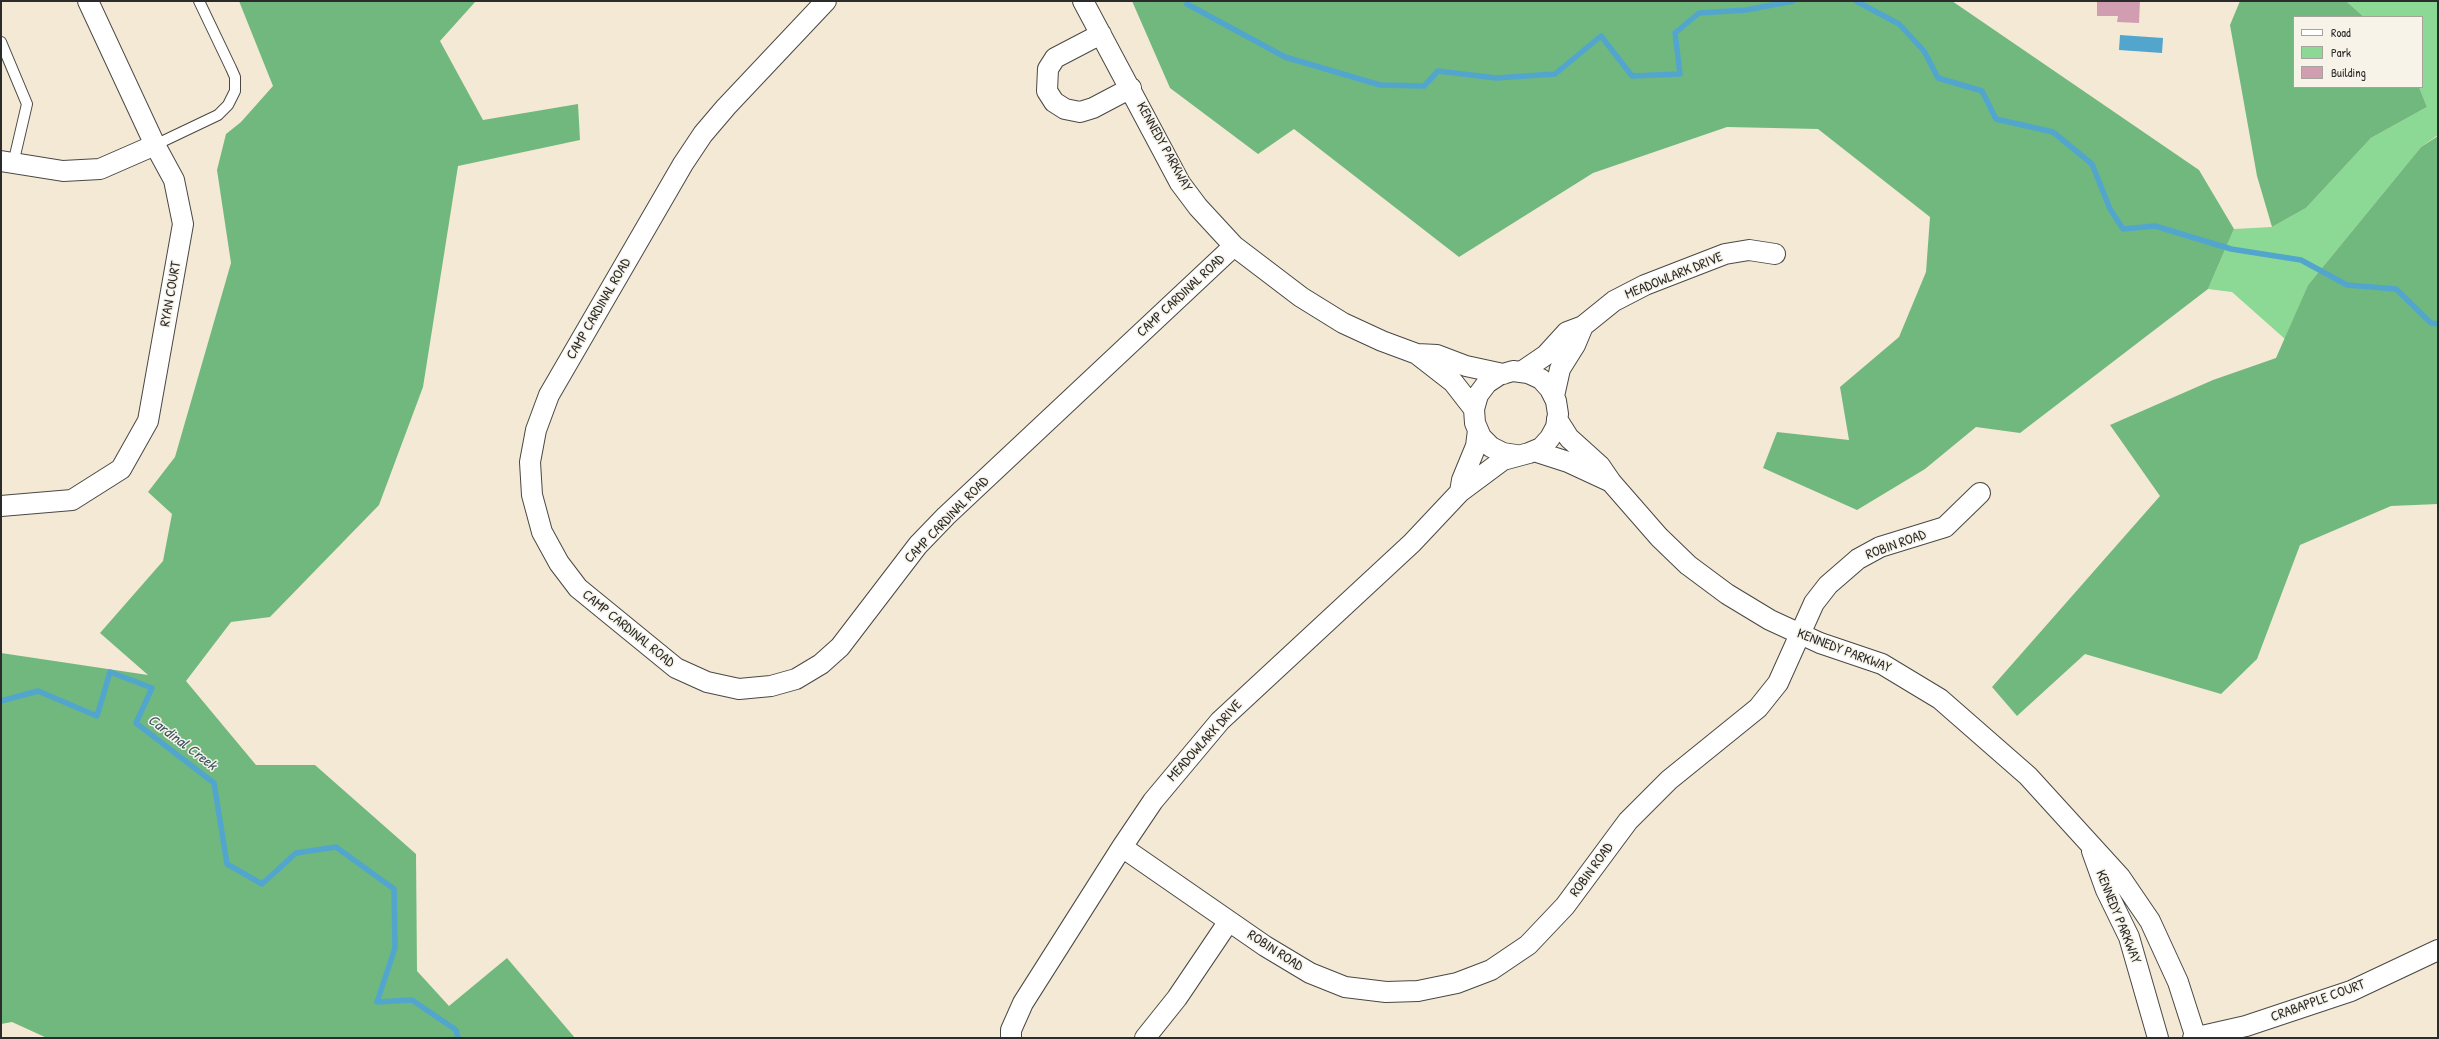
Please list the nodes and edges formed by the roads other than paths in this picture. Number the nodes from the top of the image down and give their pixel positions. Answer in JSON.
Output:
{"nodes":[{"id":1,"x":88,"y":1,"type":"edge"},
{"id":2,"x":199,"y":1,"type":"edge"},
{"id":3,"x":826,"y":1,"type":"edge"},
{"id":4,"x":1083,"y":1,"type":"edge"},
{"id":5,"x":1101,"y":34,"type":"junction"},
{"id":6,"x":1,"y":42,"type":"edge"},
{"id":7,"x":1131,"y":88,"type":"junction"},
{"id":8,"x":155,"y":145,"type":"junction"},
{"id":9,"x":7,"y":162,"type":"edge"},
{"id":10,"x":1234,"y":246,"type":"junction"},
{"id":11,"x":1775,"y":254,"type":"dead end"},
{"id":12,"x":1583,"y":326,"type":"junction"},
{"id":13,"x":1417,"y":354,"type":"junction"},
{"id":14,"x":1512,"y":373,"type":"junction"},
{"id":15,"x":1554,"y":396,"type":"junction"},
{"id":16,"x":1474,"y":409,"type":"junction"},
{"id":17,"x":1557,"y":419,"type":"junction"},
{"id":18,"x":1478,"y":430,"type":"junction"},
{"id":19,"x":1525,"y":453,"type":"junction"},
{"id":20,"x":1611,"y":482,"type":"junction"},
{"id":21,"x":1460,"y":492,"type":"junction"},
{"id":22,"x":1980,"y":493,"type":"dead end"},
{"id":23,"x":1,"y":506,"type":"edge"},
{"id":24,"x":1800,"y":635,"type":"junction"},
{"id":25,"x":2090,"y":844,"type":"junction"},
{"id":26,"x":1122,"y":847,"type":"junction"},
{"id":27,"x":1229,"y":921,"type":"junction"},
{"id":28,"x":2438,"y":950,"type":"edge"},
{"id":29,"x":1011,"y":1038,"type":"edge"},
{"id":30,"x":1146,"y":1038,"type":"edge"},
{"id":31,"x":2158,"y":1038,"type":"edge"},
{"id":32,"x":2195,"y":1038,"type":"edge"}],
"edges":[{"from":1,"to":8,"type":"street","name":"RYAN COURT"},
{"from":2,"to":8,"type":"lane"},
{"from":3,"to":10,"type":"street","name":"CAMP CARDINAL ROAD"},
{"from":4,"to":5,"type":"street","name":"KENNEDY PARKWAY"},
{"from":5,"to":7,"type":"street","name":"KENNEDY PARKWAY"},
{"from":5,"to":7,"type":"street"},
{"from":6,"to":9,"type":"lane"},
{"from":7,"to":10,"type":"street","name":"KENNEDY PARKWAY"},
{"from":8,"to":9,"type":"street"},
{"from":8,"to":23,"type":"street","name":"RYAN COURT"},
{"from":10,"to":13,"type":"street","name":"KENNEDY PARKWAY"},
{"from":11,"to":12,"type":"street","name":"MEADOWLARK DRIVE"},
{"from":12,"to":14,"type":"street","name":"MEADOWLARK DRIVE"},
{"from":12,"to":15,"type":"street","name":"MEADOWLARK DRIVE"},
{"from":13,"to":14,"type":"street","name":"KENNEDY PARKWAY"},
{"from":13,"to":16,"type":"street","name":"KENNEDY PARKWAY"},
{"from":14,"to":15,"type":"street"},
{"from":14,"to":16,"type":"street"},
{"from":15,"to":17,"type":"street"},
{"from":16,"to":18,"type":"street"},
{"from":17,"to":19,"type":"street"},
{"from":17,"to":20,"type":"street","name":"KENNEDY PARKWAY"},
{"from":18,"to":19,"type":"street"},
{"from":18,"to":21,"type":"street","name":"MEADOWLARK DRIVE"},
{"from":19,"to":20,"type":"street","name":"KENNEDY PARKWAY"},
{"from":19,"to":21,"type":"street","name":"MEADOWLARK DRIVE"},
{"from":20,"to":24,"type":"street","name":"KENNEDY PARKWAY"},
{"from":21,"to":26,"type":"street","name":"MEADOWLARK DRIVE"},
{"from":22,"to":24,"type":"street","name":"ROBIN ROAD"},
{"from":24,"to":25,"type":"street","name":"KENNEDY PARKWAY"},
{"from":24,"to":27,"type":"street","name":"ROBIN ROAD"},
{"from":25,"to":31,"type":"street","name":"KENNEDY PARKWAY"},
{"from":25,"to":32,"type":"street","name":"KENNEDY PARKWAY"},
{"from":26,"to":27,"type":"street","name":"ROBIN ROAD"},
{"from":26,"to":29,"type":"street","name":"MEADOWLARK DRIVE"},
{"from":27,"to":30,"type":"street"},
{"from":28,"to":32,"type":"street","name":"CRABAPPLE COURT"}]}
